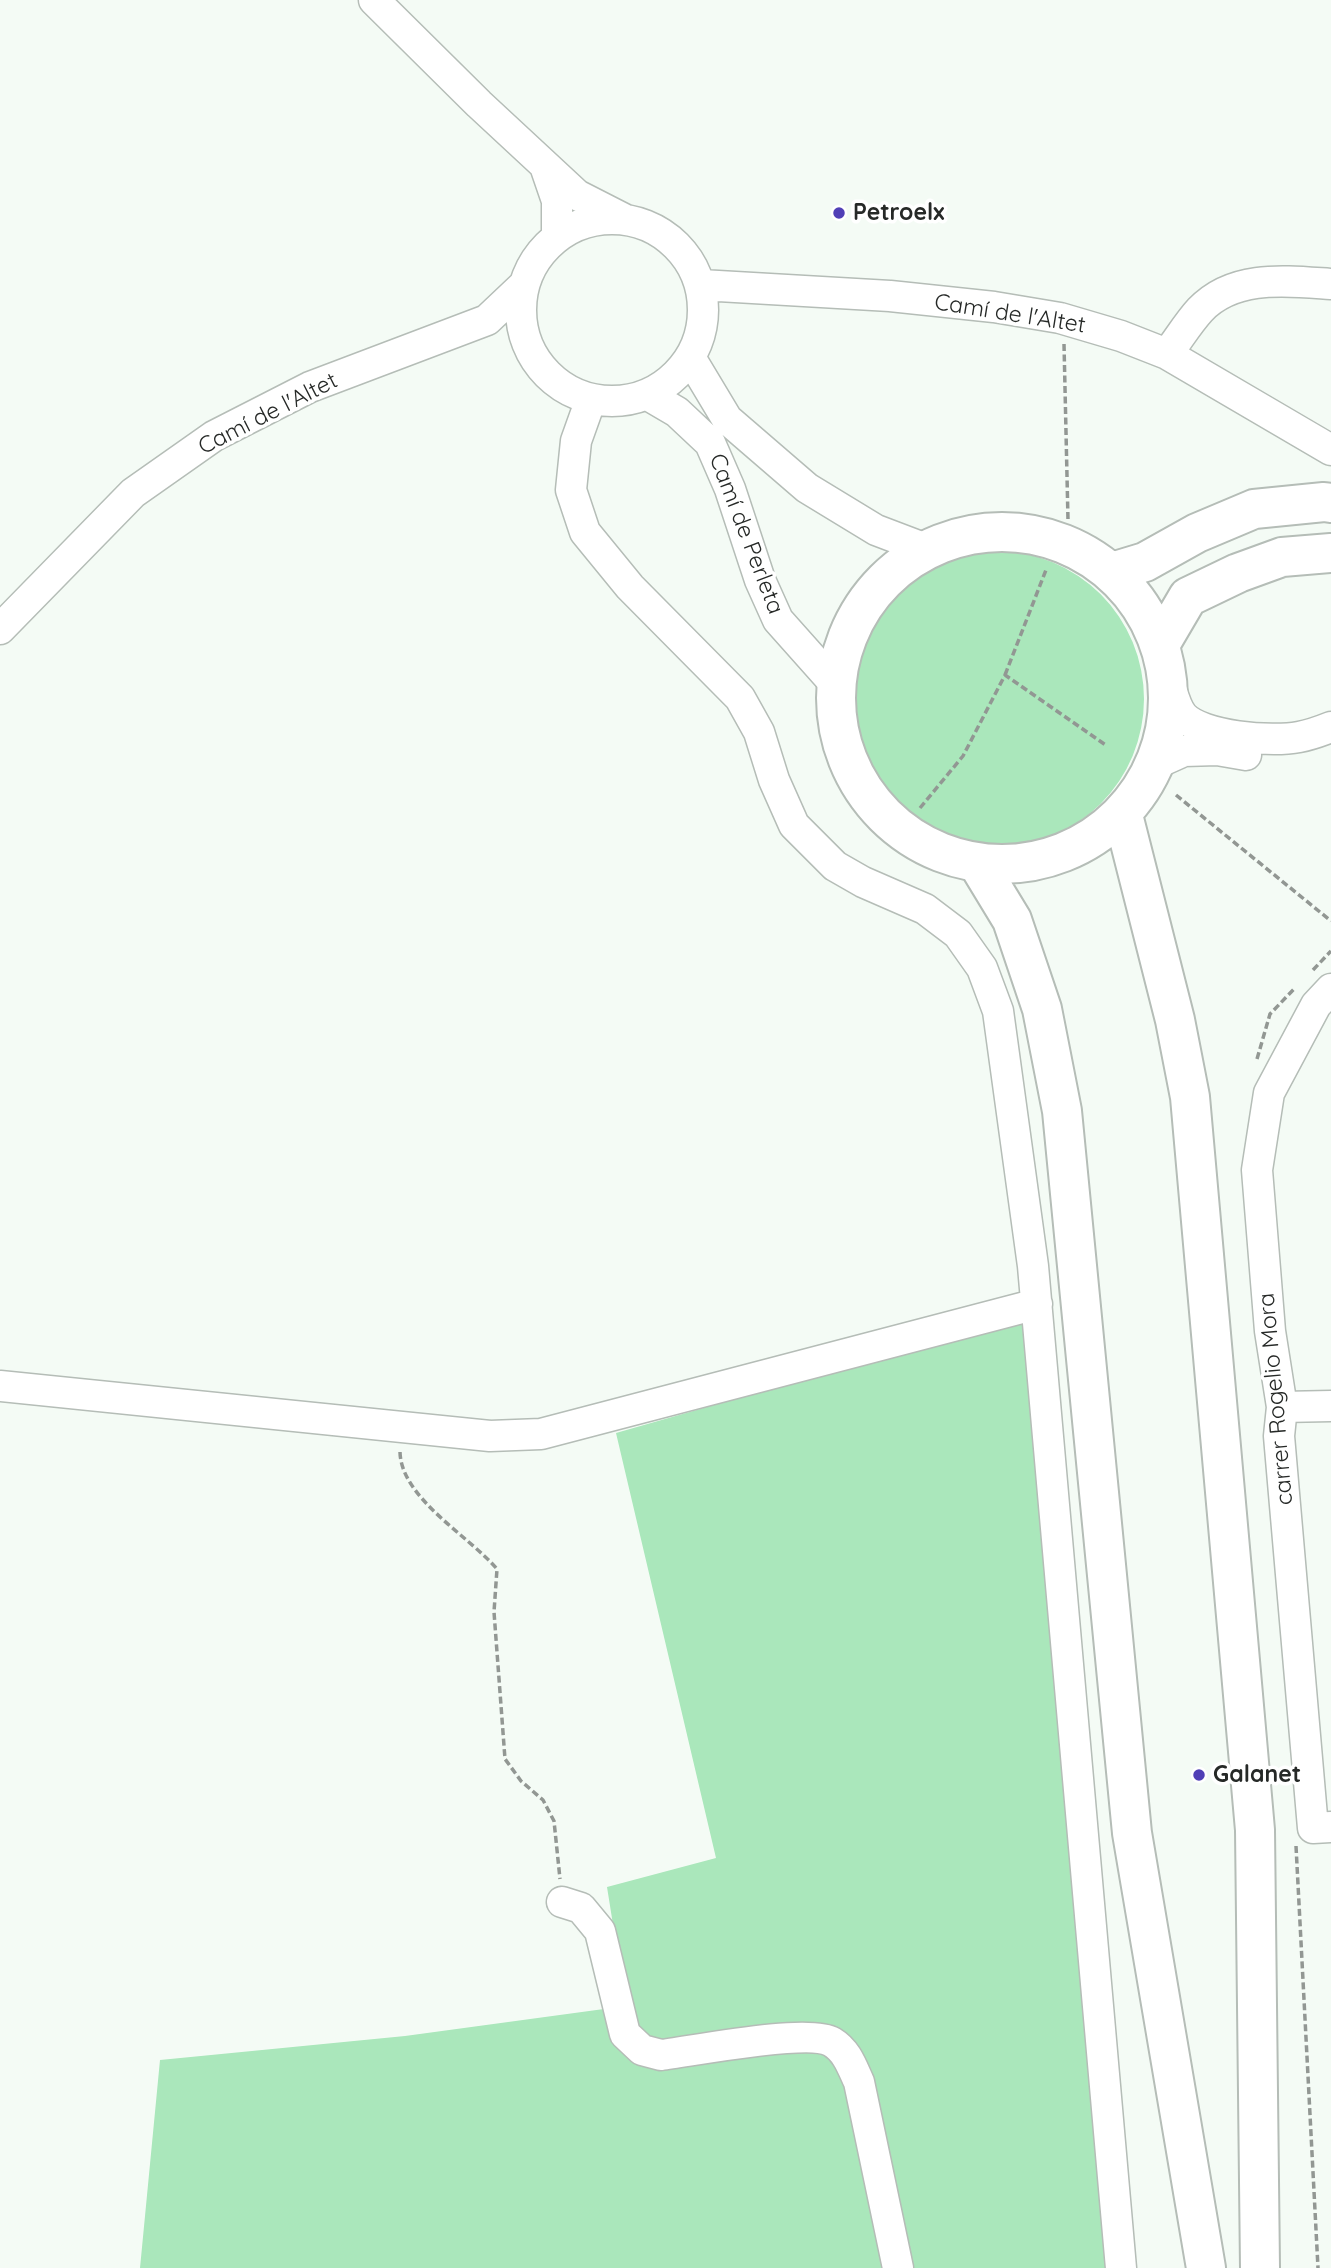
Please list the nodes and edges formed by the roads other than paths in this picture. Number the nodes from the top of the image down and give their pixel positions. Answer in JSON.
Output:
{"nodes":[{"id":1,"x":374,"y":0,"type":"edge"},
{"id":2,"x":544,"y":162,"type":"junction"},
{"id":3,"x":624,"y":219,"type":"junction"},
{"id":4,"x":557,"y":237,"type":"junction"},
{"id":5,"x":1331,"y":284,"type":"edge"},
{"id":6,"x":524,"y":285,"type":"junction"},
{"id":7,"x":701,"y":285,"type":"junction"},
{"id":8,"x":432,"y":341,"type":"junction"},
{"id":9,"x":526,"y":343,"type":"junction"},
{"id":10,"x":1167,"y":354,"type":"junction"},
{"id":11,"x":691,"y":359,"type":"junction"},
{"id":12,"x":648,"y":395,"type":"junction"},
{"id":13,"x":591,"y":399,"type":"junction"},
{"id":14,"x":1331,"y":450,"type":"edge"},
{"id":15,"x":1331,"y":503,"type":"edge"},
{"id":16,"x":926,"y":549,"type":"junction"},
{"id":17,"x":1331,"y":553,"type":"edge"},
{"id":18,"x":1112,"y":572,"type":"junction"},
{"id":19,"x":0,"y":629,"type":"edge"},
{"id":20,"x":1161,"y":643,"type":"junction"},
{"id":21,"x":835,"y":684,"type":"junction"},
{"id":22,"x":1170,"y":685,"type":"junction"},
{"id":23,"x":1331,"y":727,"type":"edge"},
{"id":24,"x":1331,"y":747,"type":"edge"},
{"id":25,"x":1155,"y":764,"type":"junction"},
{"id":26,"x":1123,"y":814,"type":"junction"},
{"id":27,"x":978,"y":864,"type":"junction"},
{"id":28,"x":1331,"y":989,"type":"edge"},
{"id":29,"x":1037,"y":1304,"type":"junction"},
{"id":30,"x":0,"y":1386,"type":"edge"},
{"id":31,"x":1331,"y":1406,"type":"edge"},
{"id":32,"x":1282,"y":1407,"type":"junction"},
{"id":33,"x":1322,"y":1828,"type":"edge"},
{"id":34,"x":562,"y":1902,"type":"road end"},
{"id":35,"x":898,"y":2268,"type":"edge"},
{"id":36,"x":1121,"y":2268,"type":"edge"},
{"id":37,"x":1206,"y":2268,"type":"edge"},
{"id":38,"x":1260,"y":2268,"type":"edge"}],
"edges":[{"from":1,"to":2,"type":"street"},
{"from":2,"to":3,"type":"street"},
{"from":2,"to":4,"type":"street"},
{"from":3,"to":4,"type":"street"},
{"from":3,"to":7,"type":"street"},
{"from":4,"to":6,"type":"street"},
{"from":5,"to":10,"type":"street"},
{"from":6,"to":8,"type":"street","name":"Camí de l'Altet"},
{"from":6,"to":9,"type":"street"},
{"from":7,"to":10,"type":"street","name":"Camí de l'Altet"},
{"from":7,"to":11,"type":"street"},
{"from":8,"to":9,"type":"street"},
{"from":8,"to":19,"type":"street","name":"Camí de l'Altet"},
{"from":9,"to":13,"type":"street"},
{"from":10,"to":14,"type":"street","name":"Camí de l'Altet"},
{"from":11,"to":12,"type":"street"},
{"from":11,"to":16,"type":"street","name":"Camí de Perleta"},
{"from":12,"to":13,"type":"street"},
{"from":12,"to":21,"type":"street","name":"Camí de Perleta"},
{"from":13,"to":29,"type":"street"},
{"from":15,"to":18,"type":"highway"},
{"from":16,"to":18,"type":"highway"},
{"from":16,"to":21,"type":"highway"},
{"from":17,"to":20,"type":"highway"},
{"from":18,"to":20,"type":"highway"},
{"from":20,"to":22,"type":"highway"},
{"from":21,"to":27,"type":"highway"},
{"from":22,"to":23,"type":"street"},
{"from":22,"to":25,"type":"highway"},
{"from":24,"to":25,"type":"street"},
{"from":25,"to":26,"type":"highway"},
{"from":26,"to":27,"type":"highway"},
{"from":26,"to":38,"type":"highway"},
{"from":27,"to":37,"type":"highway"},
{"from":28,"to":32,"type":"street","name":"carrer Rogelio Mora"},
{"from":29,"to":30,"type":"street"},
{"from":29,"to":36,"type":"street"},
{"from":31,"to":32,"type":"street"},
{"from":32,"to":33,"type":"street","name":"carrer Rogelio Mora"},
{"from":34,"to":35,"type":"street"}]}
